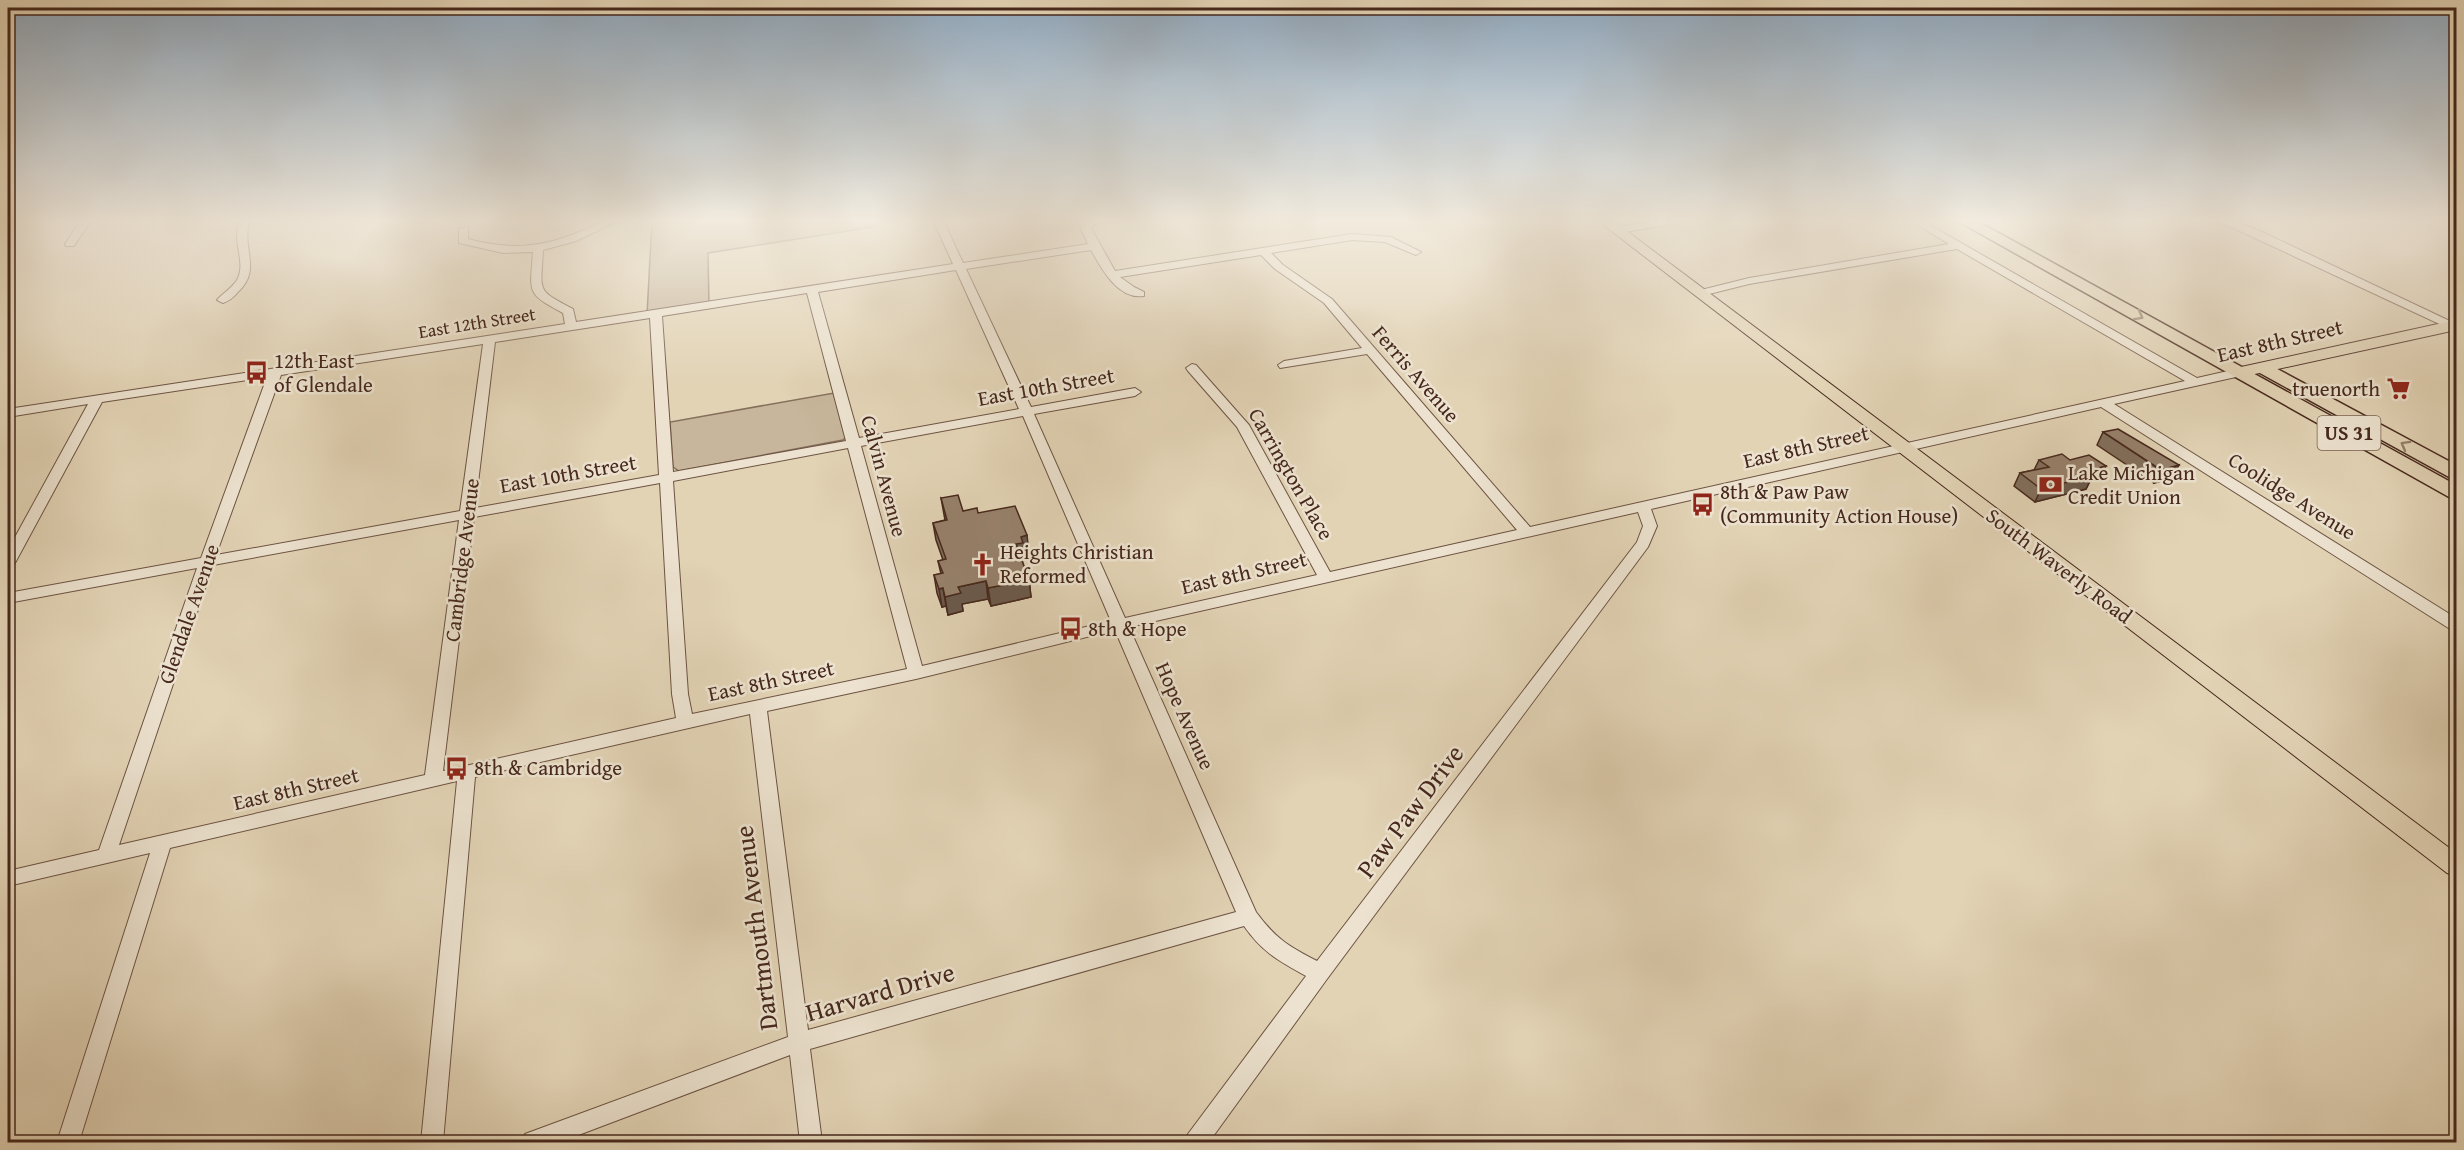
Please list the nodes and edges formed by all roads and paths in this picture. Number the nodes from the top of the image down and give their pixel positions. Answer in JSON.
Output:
{"nodes":[{"id":1,"x":244,"y":274,"type":"edge"},
{"id":2,"x":537,"y":274,"type":"edge"},
{"id":3,"x":917,"y":274,"type":"edge"},
{"id":4,"x":962,"y":274,"type":"edge"},
{"id":5,"x":1120,"y":274,"type":"edge"},
{"id":6,"x":1289,"y":274,"type":"edge"},
{"id":7,"x":1676,"y":274,"type":"edge"},
{"id":8,"x":1793,"y":274,"type":"edge"},
{"id":9,"x":2007,"y":274,"type":"edge"},
{"id":10,"x":2063,"y":274,"type":"edge"},
{"id":11,"x":2092,"y":274,"type":"edge"},
{"id":12,"x":2344,"y":274,"type":"edge"},
{"id":13,"x":1111,"y":275,"type":"joint"},
{"id":14,"x":813,"y":290,"type":"junction"},
{"id":15,"x":1701,"y":292,"type":"junction"},
{"id":16,"x":1140,"y":294,"type":"dead end"},
{"id":17,"x":223,"y":300,"type":"dead end"},
{"id":18,"x":656,"y":314,"type":"junction"},
{"id":19,"x":2454,"y":325,"type":"edge"},
{"id":20,"x":571,"y":327,"type":"junction"},
{"id":21,"x":489,"y":340,"type":"junction"},
{"id":22,"x":1369,"y":350,"type":"junction"},
{"id":23,"x":1284,"y":365,"type":"dead end"},
{"id":24,"x":2264,"y":367,"type":"junction"},
{"id":25,"x":1192,"y":368,"type":"dead end"},
{"id":26,"x":2241,"y":372,"type":"junction"},
{"id":27,"x":275,"y":373,"type":"junction"},
{"id":28,"x":2197,"y":383,"type":"junction"},
{"id":29,"x":1135,"y":392,"type":"dead end"},
{"id":30,"x":97,"y":400,"type":"junction"},
{"id":31,"x":2104,"y":404,"type":"junction"},
{"id":32,"x":1027,"y":412,"type":"junction"},
{"id":33,"x":8,"y":413,"type":"edge"},
{"id":34,"x":853,"y":444,"type":"junction"},
{"id":35,"x":1903,"y":448,"type":"junction"},
{"id":36,"x":2407,"y":465,"type":"junction"},
{"id":37,"x":2457,"y":473,"type":"edge"},
{"id":38,"x":667,"y":477,"type":"junction"},
{"id":39,"x":2457,"y":487,"type":"edge"},
{"id":40,"x":2457,"y":493,"type":"edge"},
{"id":41,"x":1643,"y":508,"type":"junction"},
{"id":42,"x":468,"y":513,"type":"junction"},
{"id":43,"x":1527,"y":533,"type":"junction"},
{"id":44,"x":207,"y":561,"type":"junction"},
{"id":45,"x":8,"y":563,"type":"edge"},
{"id":46,"x":1326,"y":578,"type":"junction"},
{"id":47,"x":8,"y":598,"type":"edge"},
{"id":48,"x":1120,"y":624,"type":"junction"},
{"id":49,"x":2457,"y":625,"type":"edge"},
{"id":50,"x":916,"y":673,"type":"junction"},
{"id":51,"x":758,"y":707,"type":"junction"},
{"id":52,"x":685,"y":723,"type":"junction"},
{"id":53,"x":467,"y":772,"type":"junction"},
{"id":54,"x":433,"y":780,"type":"junction"},
{"id":55,"x":162,"y":844,"type":"junction"},
{"id":56,"x":106,"y":856,"type":"junction"},
{"id":57,"x":2457,"y":867,"type":"edge"},
{"id":58,"x":8,"y":878,"type":"edge"},
{"id":59,"x":1248,"y":917,"type":"junction"},
{"id":60,"x":1320,"y":973,"type":"junction"},
{"id":61,"x":797,"y":1043,"type":"junction"},
{"id":62,"x":68,"y":1143,"type":"edge"},
{"id":63,"x":432,"y":1143,"type":"edge"},
{"id":64,"x":533,"y":1143,"type":"edge"},
{"id":65,"x":811,"y":1143,"type":"edge"},
{"id":66,"x":1196,"y":1143,"type":"edge"}],
"edges":[{"from":1,"to":17,"type":"street"},
{"from":2,"to":20,"type":"street"},
{"from":3,"to":14,"type":"street","name":"East 12th Street"},
{"from":4,"to":32,"type":"street","name":"Hope Avenue"},
{"from":5,"to":13,"type":"street"},
{"from":6,"to":22,"type":"street","name":"Ferris Avenue"},
{"from":7,"to":15,"type":"main road","name":"South Waverly Road"},
{"from":8,"to":15,"type":"street"},
{"from":9,"to":28,"type":"street"},
{"from":10,"to":26,"type":"highway","number":"US 31","one_way":true},
{"from":11,"to":24,"type":"highway","number":"US 31"},
{"from":12,"to":19,"type":"street"},
{"from":13,"to":16,"type":"street"},
{"from":14,"to":18,"type":"street","name":"East 12th Street"},
{"from":14,"to":34,"type":"street","name":"Calvin Avenue"},
{"from":15,"to":35,"type":"main road","name":"South Waverly Road"},
{"from":18,"to":20,"type":"street","name":"East 12th Street"},
{"from":18,"to":38,"type":"street"},
{"from":19,"to":24,"type":"main road","name":"East 8th Street"},
{"from":20,"to":21,"type":"street","name":"East 12th Street"},
{"from":21,"to":27,"type":"street","name":"East 12th Street"},
{"from":21,"to":42,"type":"street","name":"Cambridge Avenue"},
{"from":22,"to":23,"type":"street"},
{"from":22,"to":43,"type":"street","name":"Ferris Avenue"},
{"from":24,"to":26,"type":"main road","name":"East 8th Street"},
{"from":37,"to":24,"type":"highway","number":"US 31","one_way":true},
{"from":25,"to":46,"type":"street","name":"Carrington Place"},
{"from":26,"to":28,"type":"street","name":"East 8th Street"},
{"from":26,"to":36,"type":"highway","number":"US 31"},
{"from":27,"to":30,"type":"street","name":"East 12th Street"},
{"from":27,"to":44,"type":"street","name":"Glendale Avenue"},
{"from":28,"to":31,"type":"street","name":"East 8th Street"},
{"from":29,"to":32,"type":"street","name":"East 10th Street"},
{"from":30,"to":33,"type":"street","name":"East 12th Street"},
{"from":30,"to":45,"type":"street"},
{"from":31,"to":35,"type":"street","name":"East 8th Street"},
{"from":31,"to":49,"type":"street","name":"Coolidge Avenue"},
{"from":32,"to":34,"type":"street","name":"East 10th Street"},
{"from":32,"to":48,"type":"street","name":"Hope Avenue"},
{"from":34,"to":38,"type":"street","name":"East 10th Street"},
{"from":34,"to":50,"type":"street","name":"Calvin Avenue"},
{"from":35,"to":41,"type":"street","name":"East 8th Street"},
{"from":35,"to":57,"type":"main road","name":"South Waverly Road"},
{"from":36,"to":39,"type":"highway"},
{"from":36,"to":40,"type":"highway","number":"US 31"},
{"from":38,"to":42,"type":"street","name":"East 10th Street"},
{"from":38,"to":52,"type":"street"},
{"from":41,"to":43,"type":"street","name":"East 8th Street"},
{"from":41,"to":60,"type":"street","name":"Paw Paw Drive"},
{"from":42,"to":44,"type":"street","name":"East 10th Street"},
{"from":42,"to":54,"type":"street","name":"Cambridge Avenue"},
{"from":43,"to":46,"type":"street","name":"East 8th Street"},
{"from":44,"to":47,"type":"street","name":"East 10th Street"},
{"from":44,"to":56,"type":"street","name":"Glendale Avenue"},
{"from":46,"to":48,"type":"street","name":"East 8th Street"},
{"from":48,"to":50,"type":"street","name":"East 8th Street"},
{"from":48,"to":59,"type":"street","name":"Hope Avenue"},
{"from":50,"to":51,"type":"street","name":"East 8th Street"},
{"from":51,"to":52,"type":"street","name":"East 8th Street"},
{"from":51,"to":61,"type":"street","name":"Dartmouth Avenue"},
{"from":52,"to":53,"type":"street","name":"East 8th Street"},
{"from":53,"to":54,"type":"street","name":"East 8th Street"},
{"from":53,"to":63,"type":"street"},
{"from":54,"to":55,"type":"street","name":"East 8th Street"},
{"from":55,"to":56,"type":"street","name":"East 8th Street"},
{"from":55,"to":62,"type":"street"},
{"from":56,"to":58,"type":"street","name":"East 8th Street"},
{"from":59,"to":60,"type":"street","name":"Hope Avenue"},
{"from":59,"to":61,"type":"street","name":"Harvard Drive"},
{"from":60,"to":66,"type":"street","name":"Paw Paw Drive"},
{"from":61,"to":64,"type":"street","name":"Harvard Drive"},
{"from":61,"to":65,"type":"street","name":"Dartmouth Avenue"}]}
